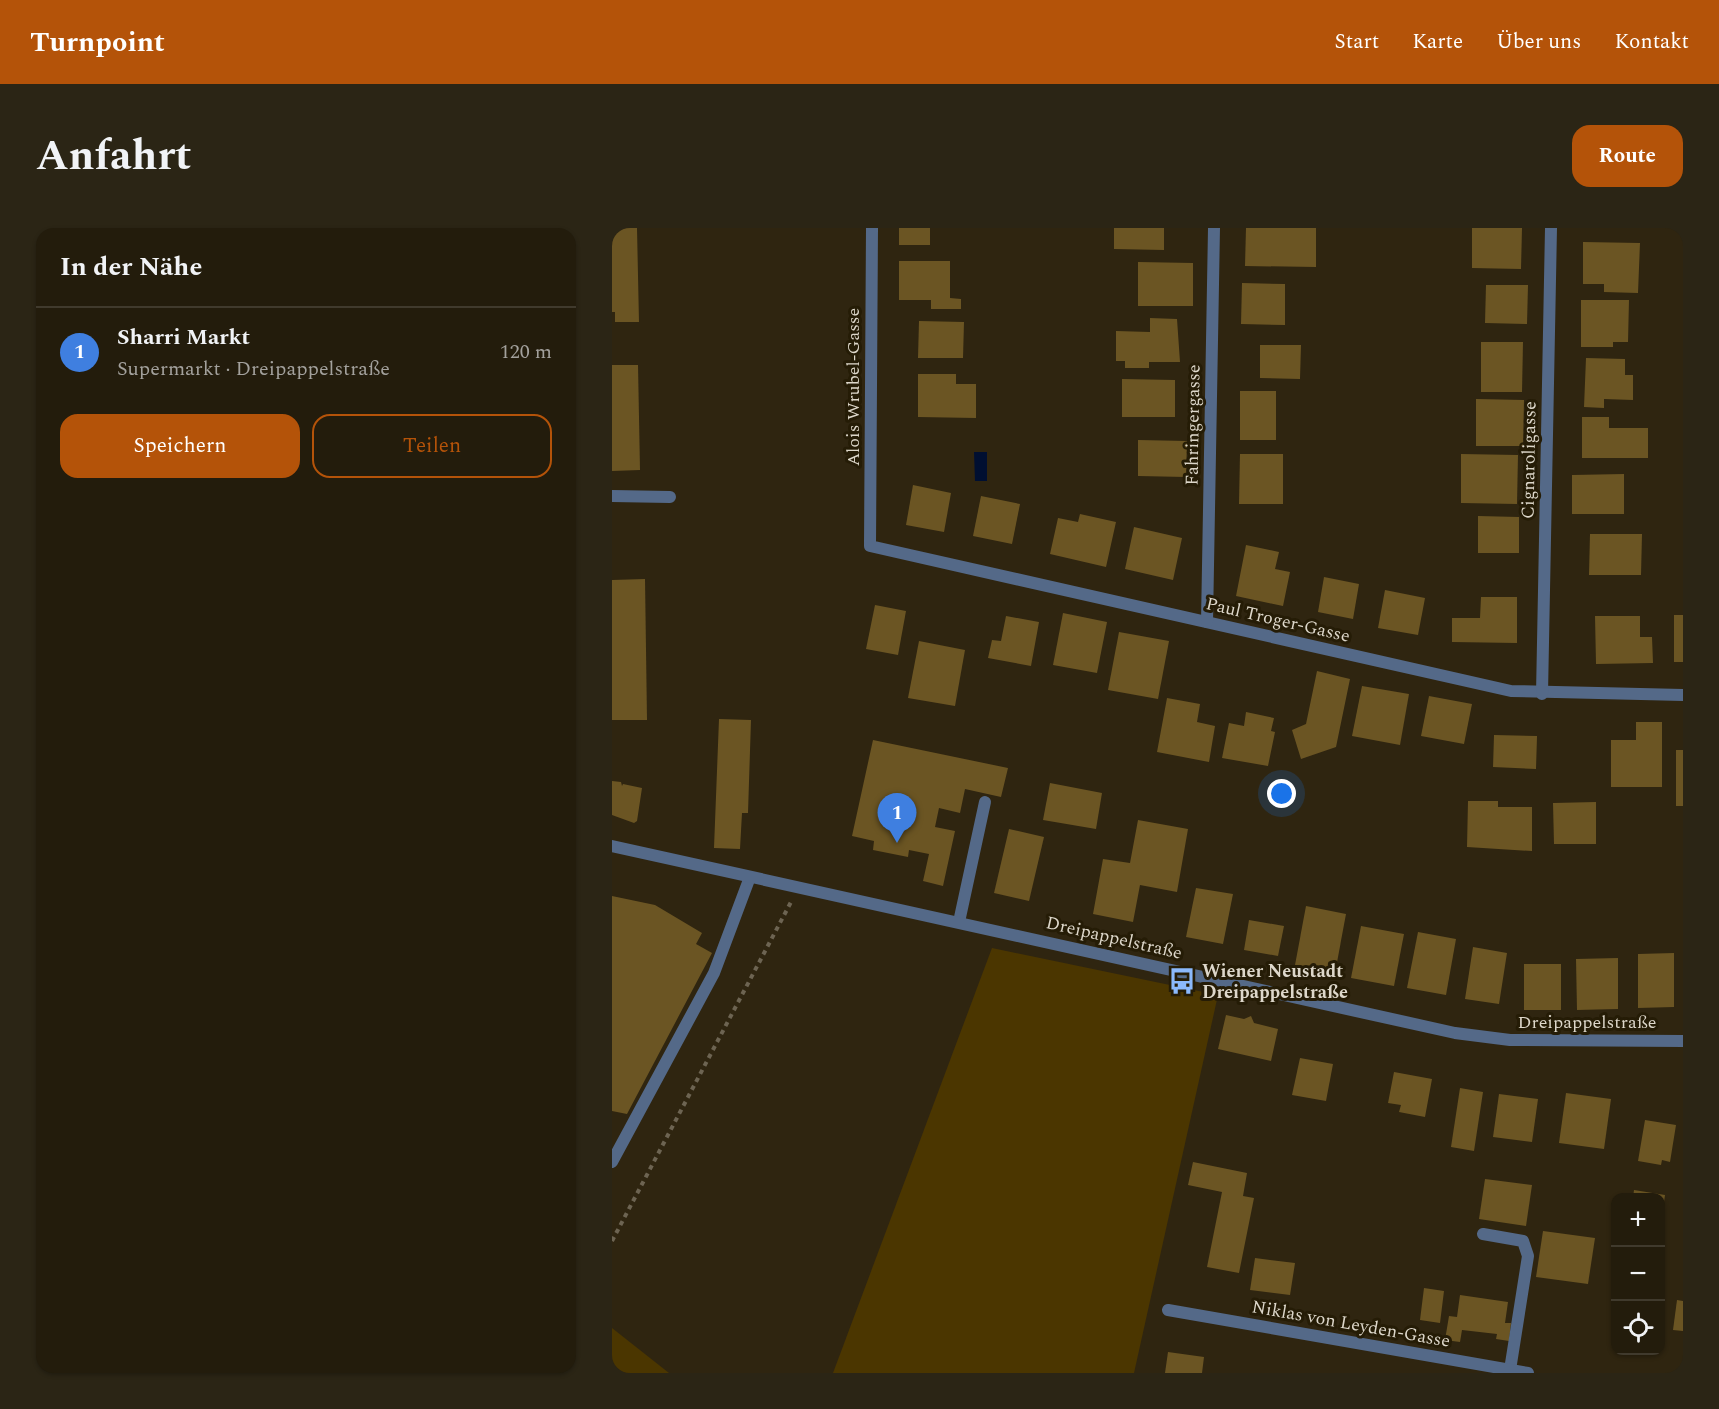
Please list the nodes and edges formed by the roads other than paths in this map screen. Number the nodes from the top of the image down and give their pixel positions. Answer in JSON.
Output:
{"nodes":[{"id":1,"x":872,"y":228,"type":"edge"},
{"id":2,"x":1214,"y":228,"type":"edge"},
{"id":3,"x":1551,"y":228,"type":"edge"},
{"id":4,"x":612,"y":496,"type":"edge"},
{"id":5,"x":670,"y":497,"type":"dead end"},
{"id":6,"x":870,"y":546,"type":"joint"},
{"id":7,"x":1207,"y":622,"type":"junction"},
{"id":8,"x":1542,"y":694,"type":"junction"},
{"id":9,"x":1683,"y":695,"type":"edge"},
{"id":10,"x":985,"y":802,"type":"dead end"},
{"id":11,"x":612,"y":846,"type":"edge"},
{"id":12,"x":750,"y":877,"type":"junction"},
{"id":13,"x":959,"y":922,"type":"junction"},
{"id":14,"x":1683,"y":1041,"type":"edge"},
{"id":15,"x":612,"y":1162,"type":"edge"},
{"id":16,"x":1483,"y":1234,"type":"dead end"},
{"id":17,"x":1168,"y":1310,"type":"dead end"},
{"id":18,"x":1481,"y":1369,"type":"edge"},
{"id":19,"x":1510,"y":1370,"type":"junction"},
{"id":20,"x":1528,"y":1373,"type":"edge"}],
"edges":[{"from":1,"to":6,"type":"street","name":"Alois Wrubel-Gasse"},
{"from":2,"to":7,"type":"street","name":"Fahringergasse"},
{"from":3,"to":8,"type":"street","name":"Cignaroligasse"},
{"from":4,"to":5,"type":"street"},
{"from":6,"to":7,"type":"street","name":"Paul Troger-Gasse"},
{"from":7,"to":8,"type":"street","name":"Paul Troger-Gasse"},
{"from":8,"to":9,"type":"street","name":"Paul Troger-Gasse"},
{"from":10,"to":13,"type":"street"},
{"from":11,"to":12,"type":"street","name":"Dreipappelstraße"},
{"from":12,"to":13,"type":"street","name":"Dreipappelstraße"},
{"from":12,"to":15,"type":"street"},
{"from":13,"to":14,"type":"street","name":"Dreipappelstraße"},
{"from":16,"to":19,"type":"street"},
{"from":17,"to":18,"type":"street","name":"Niklas von Leyden-Gasse"},
{"from":18,"to":19,"type":"street","name":"Niklas von Leyden-Gasse"},
{"from":19,"to":20,"type":"street","name":"Niklas von Leyden-Gasse"}]}
